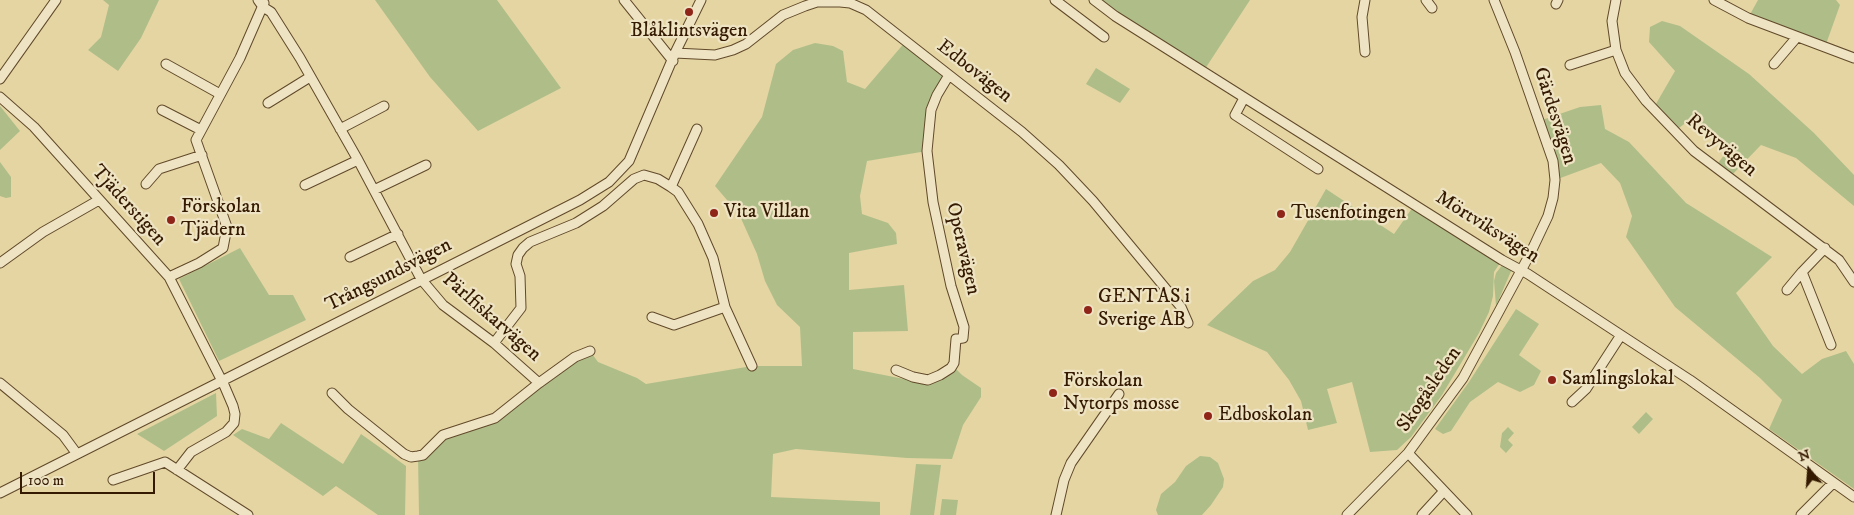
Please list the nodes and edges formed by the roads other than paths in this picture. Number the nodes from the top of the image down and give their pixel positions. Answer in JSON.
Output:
{"nodes":[{"id":1,"x":56,"y":0,"type":"edge"},
{"id":2,"x":624,"y":0,"type":"edge"},
{"id":3,"x":701,"y":0,"type":"edge"},
{"id":4,"x":1055,"y":0,"type":"edge"},
{"id":5,"x":1094,"y":0,"type":"edge"},
{"id":6,"x":1426,"y":0,"type":"edge"},
{"id":7,"x":1494,"y":0,"type":"edge"},
{"id":8,"x":1616,"y":0,"type":"edge"},
{"id":9,"x":1714,"y":0,"type":"edge"},
{"id":10,"x":1362,"y":1,"type":"edge"},
{"id":11,"x":262,"y":2,"type":"edge"},
{"id":12,"x":1432,"y":8,"type":"dead end"},
{"id":13,"x":1104,"y":37,"type":"dead end"},
{"id":14,"x":1797,"y":37,"type":"junction"},
{"id":15,"x":1616,"y":50,"type":"junction"},
{"id":16,"x":1365,"y":52,"type":"dead end"},
{"id":17,"x":674,"y":57,"type":"junction"},
{"id":18,"x":1854,"y":58,"type":"edge"},
{"id":19,"x":166,"y":64,"type":"dead end"},
{"id":20,"x":1774,"y":64,"type":"dead end"},
{"id":21,"x":1570,"y":66,"type":"dead end"},
{"id":22,"x":948,"y":75,"type":"junction"},
{"id":23,"x":310,"y":77,"type":"junction"},
{"id":24,"x":0,"y":79,"type":"edge"},
{"id":25,"x":220,"y":94,"type":"junction"},
{"id":26,"x":0,"y":97,"type":"edge"},
{"id":27,"x":1244,"y":98,"type":"junction"},
{"id":28,"x":268,"y":103,"type":"dead end"},
{"id":29,"x":384,"y":106,"type":"dead end"},
{"id":30,"x":162,"y":110,"type":"dead end"},
{"id":31,"x":697,"y":128,"type":"dead end"},
{"id":32,"x":340,"y":129,"type":"junction"},
{"id":33,"x":201,"y":130,"type":"junction"},
{"id":34,"x":202,"y":155,"type":"junction"},
{"id":35,"x":358,"y":160,"type":"junction"},
{"id":36,"x":426,"y":165,"type":"dead end"},
{"id":37,"x":1318,"y":169,"type":"dead end"},
{"id":38,"x":146,"y":184,"type":"dead end"},
{"id":39,"x":305,"y":185,"type":"dead end"},
{"id":40,"x":671,"y":187,"type":"junction"},
{"id":41,"x":374,"y":190,"type":"junction"},
{"id":42,"x":99,"y":200,"type":"junction"},
{"id":43,"x":398,"y":234,"type":"junction"},
{"id":44,"x":1825,"y":248,"type":"junction"},
{"id":45,"x":350,"y":257,"type":"dead end"},
{"id":46,"x":0,"y":263,"type":"edge"},
{"id":47,"x":1521,"y":270,"type":"junction"},
{"id":48,"x":1802,"y":272,"type":"junction"},
{"id":49,"x":169,"y":277,"type":"junction"},
{"id":50,"x":421,"y":279,"type":"junction"},
{"id":51,"x":1854,"y":282,"type":"edge"},
{"id":52,"x":1787,"y":290,"type":"dead end"},
{"id":53,"x":725,"y":307,"type":"junction"},
{"id":54,"x":652,"y":317,"type":"dead end"},
{"id":55,"x":1188,"y":323,"type":"dead end"},
{"id":56,"x":1622,"y":334,"type":"junction"},
{"id":57,"x":494,"y":343,"type":"junction"},
{"id":58,"x":1831,"y":345,"type":"dead end"},
{"id":59,"x":590,"y":351,"type":"dead end"},
{"id":60,"x":752,"y":366,"type":"dead end"},
{"id":61,"x":896,"y":370,"type":"dead end"},
{"id":62,"x":222,"y":380,"type":"junction"},
{"id":63,"x":0,"y":383,"type":"edge"},
{"id":64,"x":539,"y":383,"type":"junction"},
{"id":65,"x":332,"y":393,"type":"dead end"},
{"id":66,"x":1119,"y":394,"type":"dead end"},
{"id":67,"x":1572,"y":402,"type":"dead end"},
{"id":68,"x":1408,"y":453,"type":"junction"},
{"id":69,"x":77,"y":454,"type":"junction"},
{"id":70,"x":177,"y":470,"type":"junction"},
{"id":71,"x":113,"y":480,"type":"dead end"},
{"id":72,"x":1833,"y":483,"type":"junction"},
{"id":73,"x":1444,"y":491,"type":"junction"},
{"id":74,"x":0,"y":493,"type":"edge"},
{"id":75,"x":1854,"y":497,"type":"edge"},
{"id":76,"x":248,"y":515,"type":"edge"},
{"id":77,"x":1056,"y":515,"type":"edge"},
{"id":78,"x":1347,"y":515,"type":"edge"},
{"id":79,"x":1422,"y":515,"type":"edge"},
{"id":80,"x":1467,"y":515,"type":"edge"},
{"id":81,"x":1801,"y":515,"type":"edge"}],
"edges":[{"from":1,"to":24,"type":"street"},
{"from":2,"to":17,"type":"street"},
{"from":3,"to":17,"type":"street","name":"Trångsundsvägen"},
{"from":4,"to":13,"type":"street"},
{"from":5,"to":27,"type":"street","name":"Mörtviksvägen"},
{"from":6,"to":12,"type":"street"},
{"from":7,"to":47,"type":"street","name":"Gärdesvägen"},
{"from":8,"to":15,"type":"street","name":"Revyvägen"},
{"from":9,"to":14,"type":"street"},
{"from":10,"to":16,"type":"street"},
{"from":11,"to":23,"type":"street","name":"Pärlfiskarvägen"},
{"from":11,"to":25,"type":"street"},
{"from":14,"to":18,"type":"street"},
{"from":14,"to":20,"type":"street"},
{"from":15,"to":21,"type":"street"},
{"from":15,"to":44,"type":"street","name":"Revyvägen"},
{"from":17,"to":22,"type":"street","name":"Edbovägen"},
{"from":17,"to":50,"type":"street","name":"Trångsundsvägen"},
{"from":19,"to":25,"type":"street"},
{"from":22,"to":55,"type":"street","name":"Edbovägen"},
{"from":22,"to":61,"type":"street","name":"Operavägen"},
{"from":23,"to":28,"type":"street"},
{"from":23,"to":32,"type":"street","name":"Pärlfiskarvägen"},
{"from":25,"to":33,"type":"street"},
{"from":26,"to":42,"type":"street","name":"Tjäderstigen"},
{"from":27,"to":37,"type":"street"},
{"from":27,"to":47,"type":"street","name":"Mörtviksvägen"},
{"from":29,"to":32,"type":"street"},
{"from":30,"to":33,"type":"street"},
{"from":31,"to":40,"type":"street"},
{"from":32,"to":35,"type":"street","name":"Pärlfiskarvägen"},
{"from":33,"to":34,"type":"street"},
{"from":34,"to":38,"type":"street"},
{"from":34,"to":49,"type":"street"},
{"from":35,"to":39,"type":"street"},
{"from":35,"to":41,"type":"street","name":"Pärlfiskarvägen"},
{"from":36,"to":41,"type":"street"},
{"from":40,"to":53,"type":"street"},
{"from":40,"to":57,"type":"street"},
{"from":41,"to":43,"type":"street","name":"Pärlfiskarvägen"},
{"from":42,"to":46,"type":"street"},
{"from":42,"to":49,"type":"street","name":"Tjäderstigen"},
{"from":43,"to":45,"type":"street"},
{"from":43,"to":50,"type":"street","name":"Pärlfiskarvägen"},
{"from":44,"to":48,"type":"street"},
{"from":44,"to":51,"type":"street","name":"Revyvägen"},
{"from":47,"to":56,"type":"street","name":"Mörtviksvägen"},
{"from":47,"to":68,"type":"street","name":"Skogåsleden"},
{"from":48,"to":52,"type":"street"},
{"from":48,"to":58,"type":"street"},
{"from":49,"to":62,"type":"street","name":"Tjäderstigen"},
{"from":50,"to":57,"type":"street","name":"Pärlfiskarvägen"},
{"from":50,"to":62,"type":"street","name":"Trångsundsvägen"},
{"from":53,"to":54,"type":"street"},
{"from":53,"to":60,"type":"street"},
{"from":56,"to":67,"type":"street"},
{"from":56,"to":72,"type":"street","name":"Mörtviksvägen"},
{"from":57,"to":64,"type":"street","name":"Pärlfiskarvägen"},
{"from":59,"to":64,"type":"street","name":"Pärlfiskarvägen"},
{"from":62,"to":69,"type":"street","name":"Trångsundsvägen"},
{"from":62,"to":70,"type":"street","name":"Tjäderstigen"},
{"from":63,"to":69,"type":"street"},
{"from":64,"to":65,"type":"street","name":"Pärlfiskarvägen"},
{"from":66,"to":77,"type":"street"},
{"from":68,"to":73,"type":"street"},
{"from":68,"to":78,"type":"street","name":"Skogåsleden"},
{"from":69,"to":74,"type":"street","name":"Trångsundsvägen"},
{"from":70,"to":71,"type":"street"},
{"from":70,"to":76,"type":"street"},
{"from":72,"to":75,"type":"street","name":"Mörtviksvägen"},
{"from":72,"to":81,"type":"street"},
{"from":73,"to":79,"type":"street"},
{"from":73,"to":80,"type":"street"}]}
